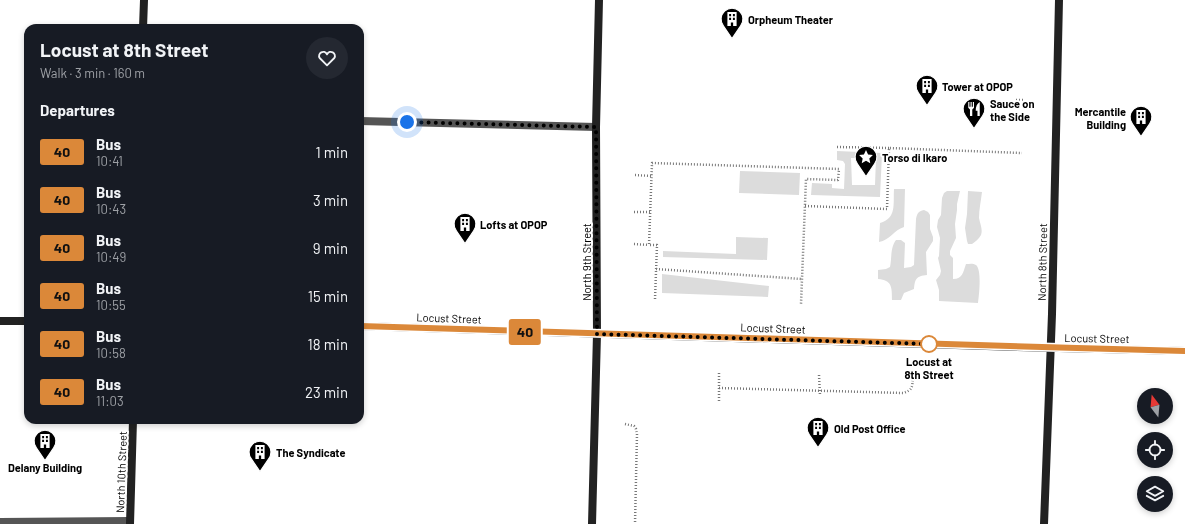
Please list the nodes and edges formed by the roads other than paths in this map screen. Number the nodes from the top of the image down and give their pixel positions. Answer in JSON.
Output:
{"nodes":[{"id":1,"x":144,"y":0,"type":"edge"},
{"id":2,"x":599,"y":0,"type":"edge"},
{"id":3,"x":1059,"y":0,"type":"edge"},
{"id":4,"x":144,"y":24,"type":"edge"},
{"id":5,"x":364,"y":121,"type":"edge"},
{"id":6,"x":596,"y":127,"type":"junction"},
{"id":7,"x":0,"y":321,"type":"edge"},
{"id":8,"x":24,"y":321,"type":"edge"},
{"id":9,"x":364,"y":326,"type":"edge"},
{"id":10,"x":597,"y":334,"type":"junction"},
{"id":11,"x":1051,"y":348,"type":"junction"},
{"id":12,"x":1185,"y":351,"type":"edge"},
{"id":13,"x":134,"y":424,"type":"edge"},
{"id":14,"x":0,"y":522,"type":"edge"},
{"id":15,"x":130,"y":522,"type":"edge"},
{"id":16,"x":592,"y":524,"type":"edge"},
{"id":17,"x":1044,"y":524,"type":"edge"}],
"edges":[{"from":1,"to":4,"type":"street"},
{"from":2,"to":6,"type":"street","name":"North 9th Street"},
{"from":3,"to":11,"type":"street","name":"North 8th Street"},
{"from":5,"to":6,"type":"lane"},
{"from":6,"to":10,"type":"street","name":"North 9th Street"},
{"from":7,"to":8,"type":"street"},
{"from":9,"to":10,"type":"street","name":"Locust Street"},
{"from":10,"to":11,"type":"street","name":"Locust Street"},
{"from":10,"to":16,"type":"street","name":"North 9th Street"},
{"from":11,"to":12,"type":"street","name":"Locust Street"},
{"from":11,"to":17,"type":"street","name":"North 8th Street"},
{"from":13,"to":15,"type":"street","name":"North 10th Street"},
{"from":14,"to":15,"type":"lane"}]}
